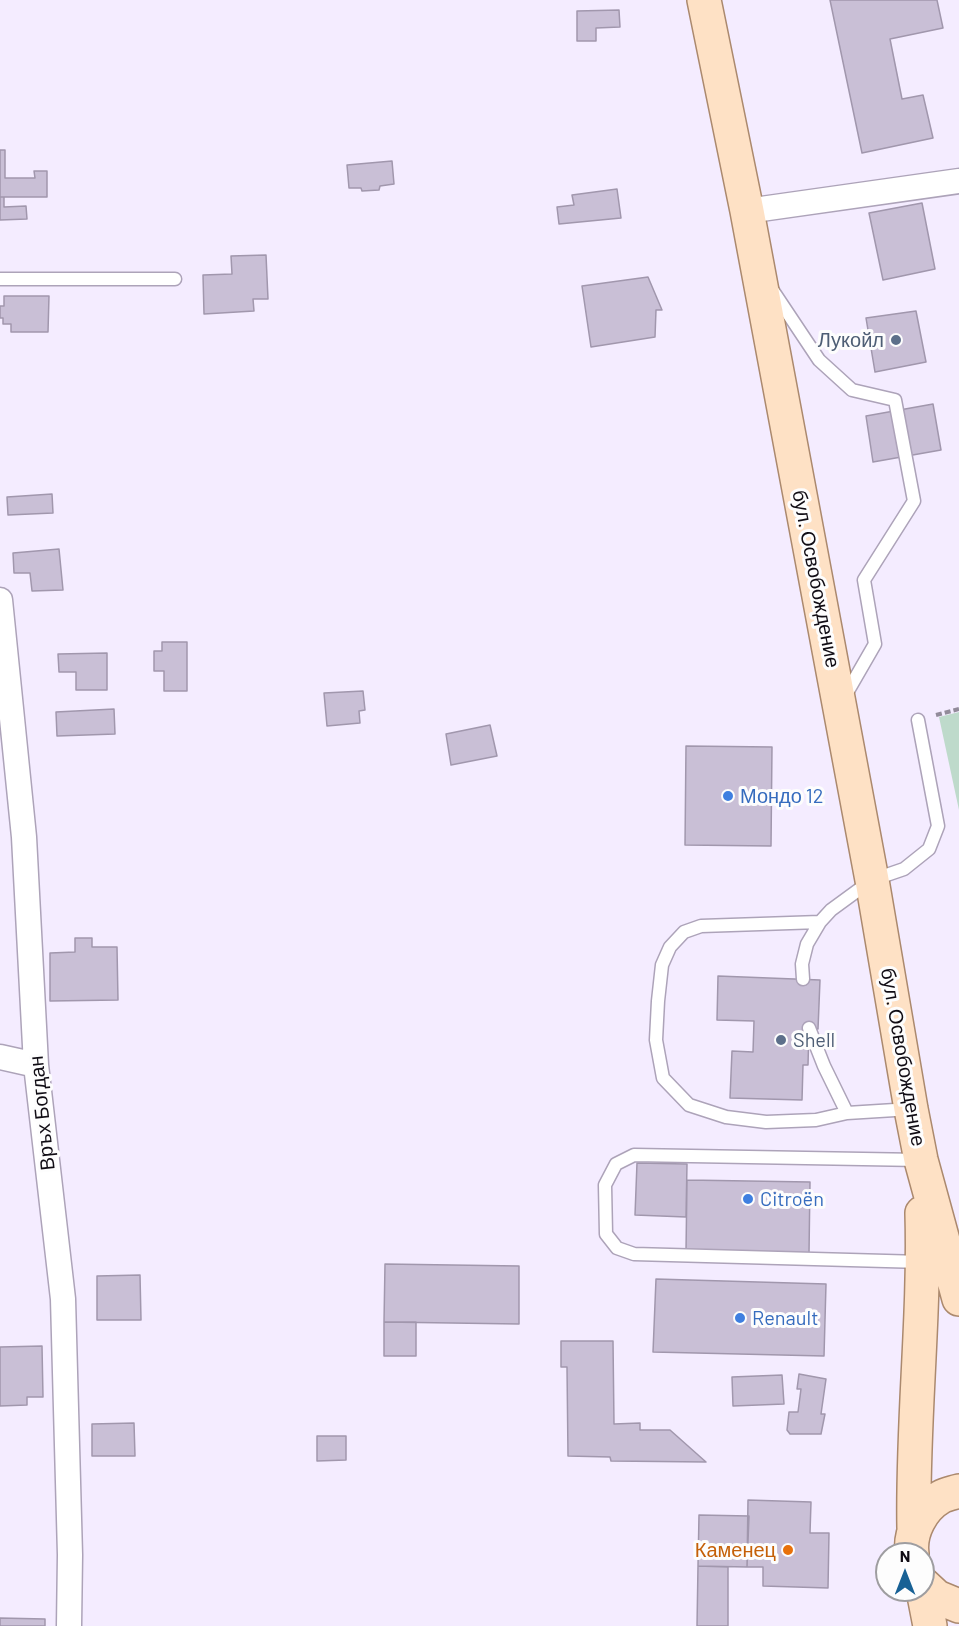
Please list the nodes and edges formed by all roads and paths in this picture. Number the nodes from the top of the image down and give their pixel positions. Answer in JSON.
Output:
{"nodes":[{"id":1,"x":704,"y":0,"type":"edge"},
{"id":2,"x":959,"y":181,"type":"edge"},
{"id":3,"x":747,"y":211,"type":"junction"},
{"id":4,"x":757,"y":268,"type":"junction"},
{"id":5,"x":0,"y":279,"type":"edge"},
{"id":6,"x":175,"y":279,"type":"dead end"},
{"id":7,"x":0,"y":600,"type":"edge"},
{"id":8,"x":839,"y":705,"type":"junction"},
{"id":9,"x":918,"y":720,"type":"dead end"},
{"id":10,"x":872,"y":880,"type":"junction"},
{"id":11,"x":820,"y":922,"type":"junction"},
{"id":12,"x":802,"y":979,"type":"dead end"},
{"id":13,"x":810,"y":1028,"type":"dead end"},
{"id":14,"x":0,"y":1057,"type":"edge"},
{"id":15,"x":36,"y":1065,"type":"junction"},
{"id":16,"x":911,"y":1109,"type":"junction"},
{"id":17,"x":847,"y":1113,"type":"junction"},
{"id":18,"x":921,"y":1160,"type":"junction"},
{"id":19,"x":923,"y":1262,"type":"junction"},
{"id":20,"x":959,"y":1299,"type":"edge"},
{"id":21,"x":959,"y":1491,"type":"edge"},
{"id":22,"x":913,"y":1541,"type":"edge"},
{"id":23,"x":935,"y":1595,"type":"edge"},
{"id":24,"x":925,"y":1602,"type":"edge"},
{"id":25,"x":959,"y":1606,"type":"edge"},
{"id":26,"x":69,"y":1626,"type":"edge"},
{"id":27,"x":930,"y":1626,"type":"edge"}],
"edges":[{"from":1,"to":3,"type":"main road","name":"бул. Освобождение"},
{"from":2,"to":3,"type":"street"},
{"from":3,"to":4,"type":"main road","name":"бул. Освобождение"},
{"from":4,"to":8,"type":"main road","name":"бул. Освобождение"},
{"from":4,"to":8,"type":"lane"},
{"from":5,"to":6,"type":"lane"},
{"from":7,"to":15,"type":"street","name":"Връх Богдан"},
{"from":8,"to":10,"type":"main road","name":"бул. Освобождение"},
{"from":9,"to":10,"type":"lane"},
{"from":10,"to":11,"type":"lane"},
{"from":10,"to":16,"type":"main road","name":"бул. Освобождение"},
{"from":11,"to":12,"type":"lane"},
{"from":11,"to":17,"type":"lane"},
{"from":13,"to":17,"type":"lane"},
{"from":14,"to":15,"type":"street"},
{"from":15,"to":26,"type":"street","name":"Връх Богдан"},
{"from":16,"to":17,"type":"lane"},
{"from":16,"to":18,"type":"main road","name":"бул. Освобождение"},
{"from":18,"to":19,"type":"main road","name":"бул. Освобождение"},
{"from":18,"to":19,"type":"lane"},
{"from":18,"to":20,"type":"main road","name":"бул. Освобождение"},
{"from":19,"to":22,"type":"main road","name":"бул. Освобождение"},
{"from":21,"to":22,"type":"main road"},
{"from":23,"to":25,"type":"main road"},
{"from":24,"to":27,"type":"main road"}]}
